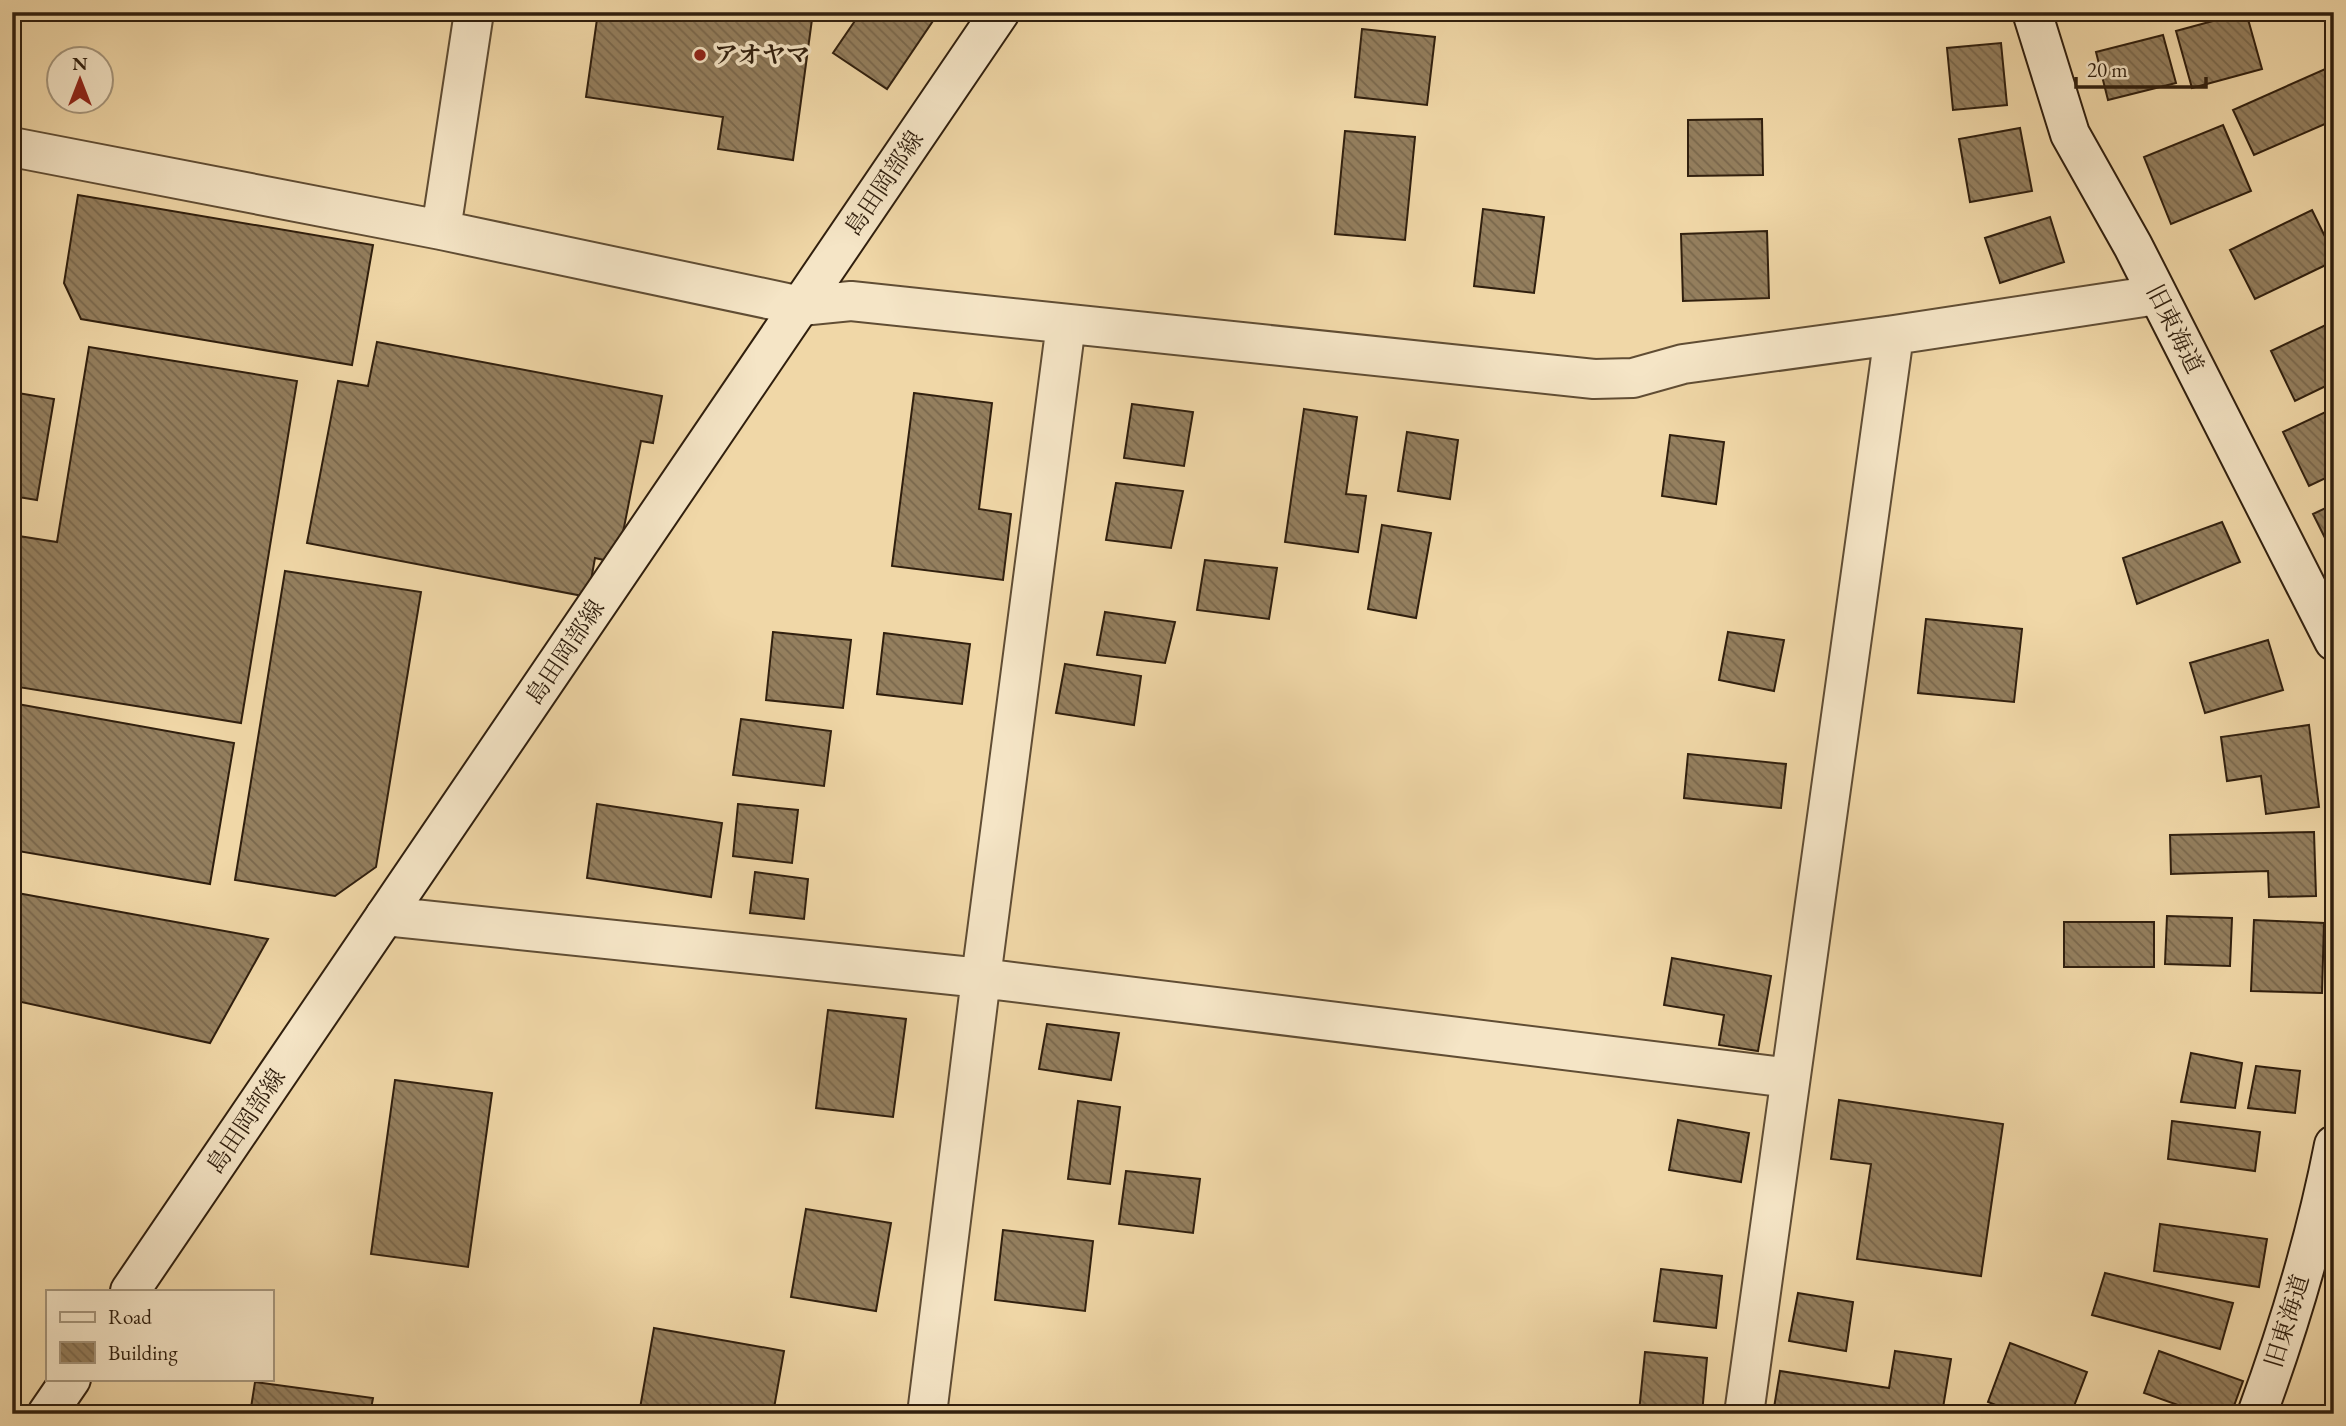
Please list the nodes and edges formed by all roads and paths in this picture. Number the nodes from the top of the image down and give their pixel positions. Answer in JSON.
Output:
{"nodes":[{"id":1,"x":474,"y":12,"type":"edge"},
{"id":2,"x":1000,"y":12,"type":"edge"},
{"id":3,"x":2032,"y":12,"type":"edge"},
{"id":4,"x":12,"y":147,"type":"edge"},
{"id":5,"x":441,"y":230,"type":"junction"},
{"id":6,"x":2157,"y":295,"type":"junction"},
{"id":7,"x":801,"y":306,"type":"junction"},
{"id":8,"x":1066,"y":324,"type":"junction"},
{"id":9,"x":1894,"y":335,"type":"junction"},
{"id":10,"x":2334,"y":641,"type":"edge"},
{"id":11,"x":385,"y":916,"type":"junction"},
{"id":12,"x":981,"y":978,"type":"junction"},
{"id":13,"x":1790,"y":1078,"type":"junction"},
{"id":14,"x":2334,"y":1145,"type":"edge"},
{"id":15,"x":131,"y":1290,"type":"edge"},
{"id":16,"x":70,"y":1380,"type":"edge"},
{"id":17,"x":47,"y":1414,"type":"edge"},
{"id":18,"x":927,"y":1414,"type":"edge"},
{"id":19,"x":1744,"y":1414,"type":"edge"},
{"id":20,"x":2256,"y":1414,"type":"edge"}],
"edges":[{"from":1,"to":5,"type":"street"},
{"from":2,"to":7,"type":"street","name":"島田岡部線"},
{"from":3,"to":6,"type":"street","name":"旧東海道"},
{"from":4,"to":5,"type":"street"},
{"from":5,"to":7,"type":"street"},
{"from":6,"to":9,"type":"street"},
{"from":6,"to":10,"type":"street","name":"旧東海道"},
{"from":7,"to":8,"type":"street"},
{"from":7,"to":11,"type":"street","name":"島田岡部線"},
{"from":8,"to":9,"type":"street"},
{"from":8,"to":12,"type":"street"},
{"from":9,"to":13,"type":"street"},
{"from":11,"to":12,"type":"street"},
{"from":11,"to":15,"type":"street","name":"島田岡部線"},
{"from":12,"to":13,"type":"street"},
{"from":12,"to":18,"type":"street"},
{"from":13,"to":19,"type":"street"},
{"from":14,"to":20,"type":"street","name":"旧東海道"},
{"from":16,"to":17,"type":"street"}]}
